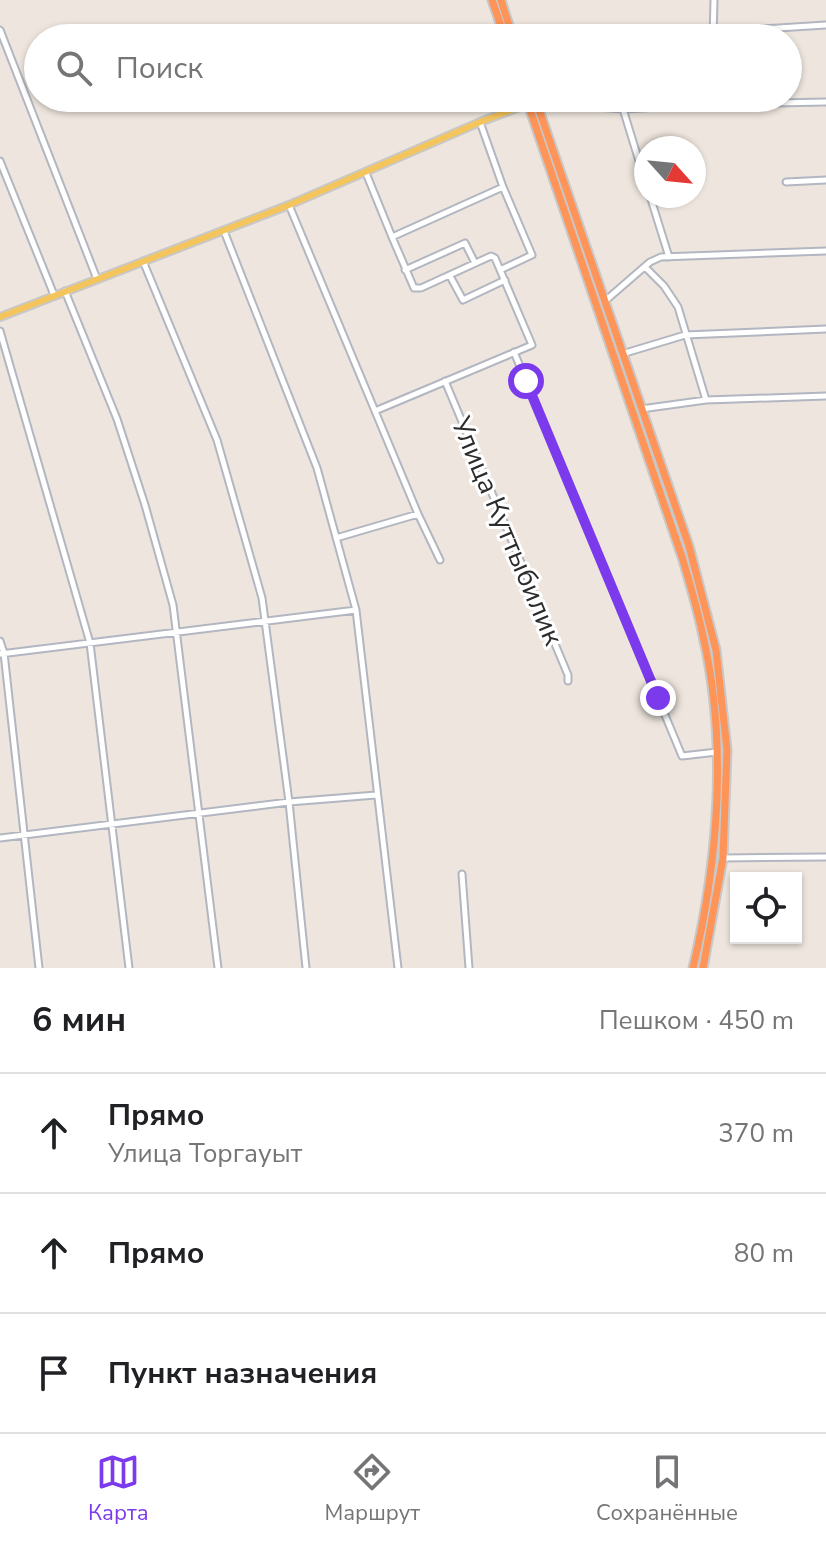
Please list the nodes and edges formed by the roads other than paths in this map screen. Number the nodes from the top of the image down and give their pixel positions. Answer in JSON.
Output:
{"nodes":[{"id":1,"x":492,"y":0,"type":"edge"},
{"id":2,"x":501,"y":0,"type":"edge"},
{"id":3,"x":714,"y":0,"type":"edge"},
{"id":4,"x":500,"y":24,"type":"edge"},
{"id":5,"x":509,"y":24,"type":"edge"},
{"id":6,"x":714,"y":24,"type":"edge"},
{"id":7,"x":826,"y":25,"type":"edge"},
{"id":8,"x":802,"y":27,"type":"edge"},
{"id":9,"x":0,"y":30,"type":"edge"},
{"id":10,"x":24,"y":92,"type":"edge"},
{"id":11,"x":802,"y":102,"type":"edge"},
{"id":12,"x":826,"y":102,"type":"edge"},
{"id":13,"x":32,"y":112,"type":"edge"},
{"id":14,"x":504,"y":112,"type":"edge"},
{"id":15,"x":536,"y":112,"type":"edge"},
{"id":16,"x":536,"y":112,"type":"edge"},
{"id":17,"x":624,"y":112,"type":"edge"},
{"id":18,"x":480,"y":122,"type":"junction"},
{"id":19,"x":634,"y":145,"type":"edge"},
{"id":20,"x":0,"y":161,"type":"edge"},
{"id":21,"x":366,"y":173,"type":"junction"},
{"id":22,"x":826,"y":180,"type":"edge"},
{"id":23,"x":786,"y":182,"type":"dead end"},
{"id":24,"x":503,"y":187,"type":"junction"},
{"id":25,"x":289,"y":205,"type":"junction"},
{"id":26,"x":654,"y":208,"type":"edge"},
{"id":27,"x":224,"y":231,"type":"junction"},
{"id":28,"x":392,"y":237,"type":"junction"},
{"id":29,"x":826,"y":251,"type":"edge"},
{"id":30,"x":669,"y":257,"type":"junction"},
{"id":31,"x":143,"y":261,"type":"junction"},
{"id":32,"x":475,"y":263,"type":"junction"},
{"id":33,"x":645,"y":267,"type":"junction"},
{"id":34,"x":405,"y":270,"type":"junction"},
{"id":35,"x":500,"y":271,"type":"junction"},
{"id":36,"x":450,"y":276,"type":"junction"},
{"id":37,"x":97,"y":279,"type":"junction"},
{"id":38,"x":505,"y":280,"type":"junction"},
{"id":39,"x":65,"y":291,"type":"junction"},
{"id":40,"x":54,"y":295,"type":"junction"},
{"id":41,"x":605,"y":301,"type":"junction"},
{"id":42,"x":0,"y":317,"type":"edge"},
{"id":43,"x":826,"y":329,"type":"edge"},
{"id":44,"x":0,"y":331,"type":"edge"},
{"id":45,"x":685,"y":335,"type":"junction"},
{"id":46,"x":514,"y":352,"type":"junction"},
{"id":47,"x":622,"y":354,"type":"junction"},
{"id":48,"x":445,"y":381,"type":"junction"},
{"id":49,"x":826,"y":396,"type":"edge"},
{"id":50,"x":706,"y":400,"type":"junction"},
{"id":51,"x":641,"y":409,"type":"junction"},
{"id":52,"x":375,"y":411,"type":"junction"},
{"id":53,"x":418,"y":514,"type":"junction"},
{"id":54,"x":336,"y":538,"type":"junction"},
{"id":55,"x":689,"y":546,"type":"junction"},
{"id":56,"x":679,"y":550,"type":"junction"},
{"id":57,"x":440,"y":560,"type":"dead end"},
{"id":58,"x":356,"y":610,"type":"junction"},
{"id":59,"x":266,"y":621,"type":"junction"},
{"id":60,"x":177,"y":632,"type":"junction"},
{"id":61,"x":0,"y":641,"type":"edge"},
{"id":62,"x":90,"y":643,"type":"junction"},
{"id":63,"x":2,"y":653,"type":"edge"},
{"id":64,"x":568,"y":681,"type":"dead end"},
{"id":65,"x":717,"y":752,"type":"junction"},
{"id":66,"x":376,"y":795,"type":"junction"},
{"id":67,"x":289,"y":802,"type":"junction"},
{"id":68,"x":200,"y":814,"type":"junction"},
{"id":69,"x":113,"y":826,"type":"junction"},
{"id":70,"x":24,"y":836,"type":"junction"},
{"id":71,"x":0,"y":838,"type":"edge"},
{"id":72,"x":826,"y":857,"type":"edge"},
{"id":73,"x":723,"y":858,"type":"junction"},
{"id":74,"x":462,"y":874,"type":"dead end"},
{"id":75,"x":39,"y":968,"type":"edge"},
{"id":76,"x":129,"y":968,"type":"edge"},
{"id":77,"x":218,"y":968,"type":"edge"},
{"id":78,"x":306,"y":968,"type":"edge"},
{"id":79,"x":398,"y":968,"type":"edge"},
{"id":80,"x":469,"y":968,"type":"edge"},
{"id":81,"x":693,"y":968,"type":"edge"},
{"id":82,"x":703,"y":968,"type":"edge"}],
"edges":[{"from":1,"to":4,"type":"highway"},
{"from":2,"to":5,"type":"highway"},
{"from":3,"to":6,"type":"street"},
{"from":7,"to":8,"type":"street"},
{"from":9,"to":10,"type":"street"},
{"from":11,"to":12,"type":"street"},
{"from":13,"to":37,"type":"street"},
{"from":14,"to":18,"type":"main road"},
{"from":15,"to":41,"type":"highway"},
{"from":16,"to":56,"type":"highway"},
{"from":17,"to":19,"type":"street"},
{"from":18,"to":21,"type":"main road"},
{"from":18,"to":24,"type":"street"},
{"from":20,"to":40,"type":"street"},
{"from":21,"to":25,"type":"main road"},
{"from":21,"to":28,"type":"street"},
{"from":22,"to":23,"type":"street"},
{"from":24,"to":28,"type":"street"},
{"from":24,"to":35,"type":"street"},
{"from":25,"to":27,"type":"main road"},
{"from":25,"to":52,"type":"street"},
{"from":26,"to":30,"type":"street"},
{"from":27,"to":31,"type":"main road"},
{"from":27,"to":54,"type":"street"},
{"from":28,"to":34,"type":"street"},
{"from":29,"to":30,"type":"street"},
{"from":30,"to":33,"type":"street"},
{"from":31,"to":37,"type":"main road"},
{"from":31,"to":59,"type":"street"},
{"from":32,"to":34,"type":"street"},
{"from":32,"to":35,"type":"street"},
{"from":32,"to":36,"type":"street"},
{"from":33,"to":41,"type":"street"},
{"from":33,"to":45,"type":"street"},
{"from":34,"to":36,"type":"street"},
{"from":35,"to":38,"type":"street"},
{"from":36,"to":38,"type":"street"},
{"from":37,"to":39,"type":"main road"},
{"from":38,"to":46,"type":"street"},
{"from":39,"to":40,"type":"main road"},
{"from":39,"to":60,"type":"street"},
{"from":40,"to":42,"type":"main road"},
{"from":41,"to":47,"type":"highway"},
{"from":43,"to":45,"type":"street"},
{"from":44,"to":62,"type":"street"},
{"from":45,"to":47,"type":"street"},
{"from":45,"to":50,"type":"street"},
{"from":46,"to":48,"type":"street"},
{"from":46,"to":65,"type":"street"},
{"from":47,"to":51,"type":"highway"},
{"from":48,"to":52,"type":"street"},
{"from":48,"to":64,"type":"street","name":"Улица Куттыбилик"},
{"from":49,"to":50,"type":"street"},
{"from":50,"to":51,"type":"street"},
{"from":51,"to":55,"type":"highway"},
{"from":52,"to":53,"type":"street"},
{"from":53,"to":54,"type":"street"},
{"from":53,"to":57,"type":"street"},
{"from":54,"to":58,"type":"street"},
{"from":55,"to":56,"type":"highway"},
{"from":55,"to":73,"type":"highway"},
{"from":56,"to":65,"type":"highway"},
{"from":58,"to":59,"type":"street"},
{"from":58,"to":66,"type":"street"},
{"from":59,"to":60,"type":"street"},
{"from":59,"to":67,"type":"street"},
{"from":60,"to":62,"type":"street"},
{"from":60,"to":68,"type":"street"},
{"from":61,"to":63,"type":"street"},
{"from":62,"to":63,"type":"street"},
{"from":62,"to":69,"type":"street"},
{"from":63,"to":70,"type":"street"},
{"from":65,"to":81,"type":"highway"},
{"from":66,"to":67,"type":"street"},
{"from":66,"to":79,"type":"street"},
{"from":67,"to":68,"type":"street"},
{"from":67,"to":78,"type":"street"},
{"from":68,"to":69,"type":"street"},
{"from":68,"to":77,"type":"street"},
{"from":69,"to":70,"type":"street"},
{"from":69,"to":76,"type":"street"},
{"from":70,"to":71,"type":"street"},
{"from":70,"to":75,"type":"street"},
{"from":72,"to":73,"type":"street"},
{"from":73,"to":82,"type":"highway"},
{"from":74,"to":80,"type":"street"}]}
